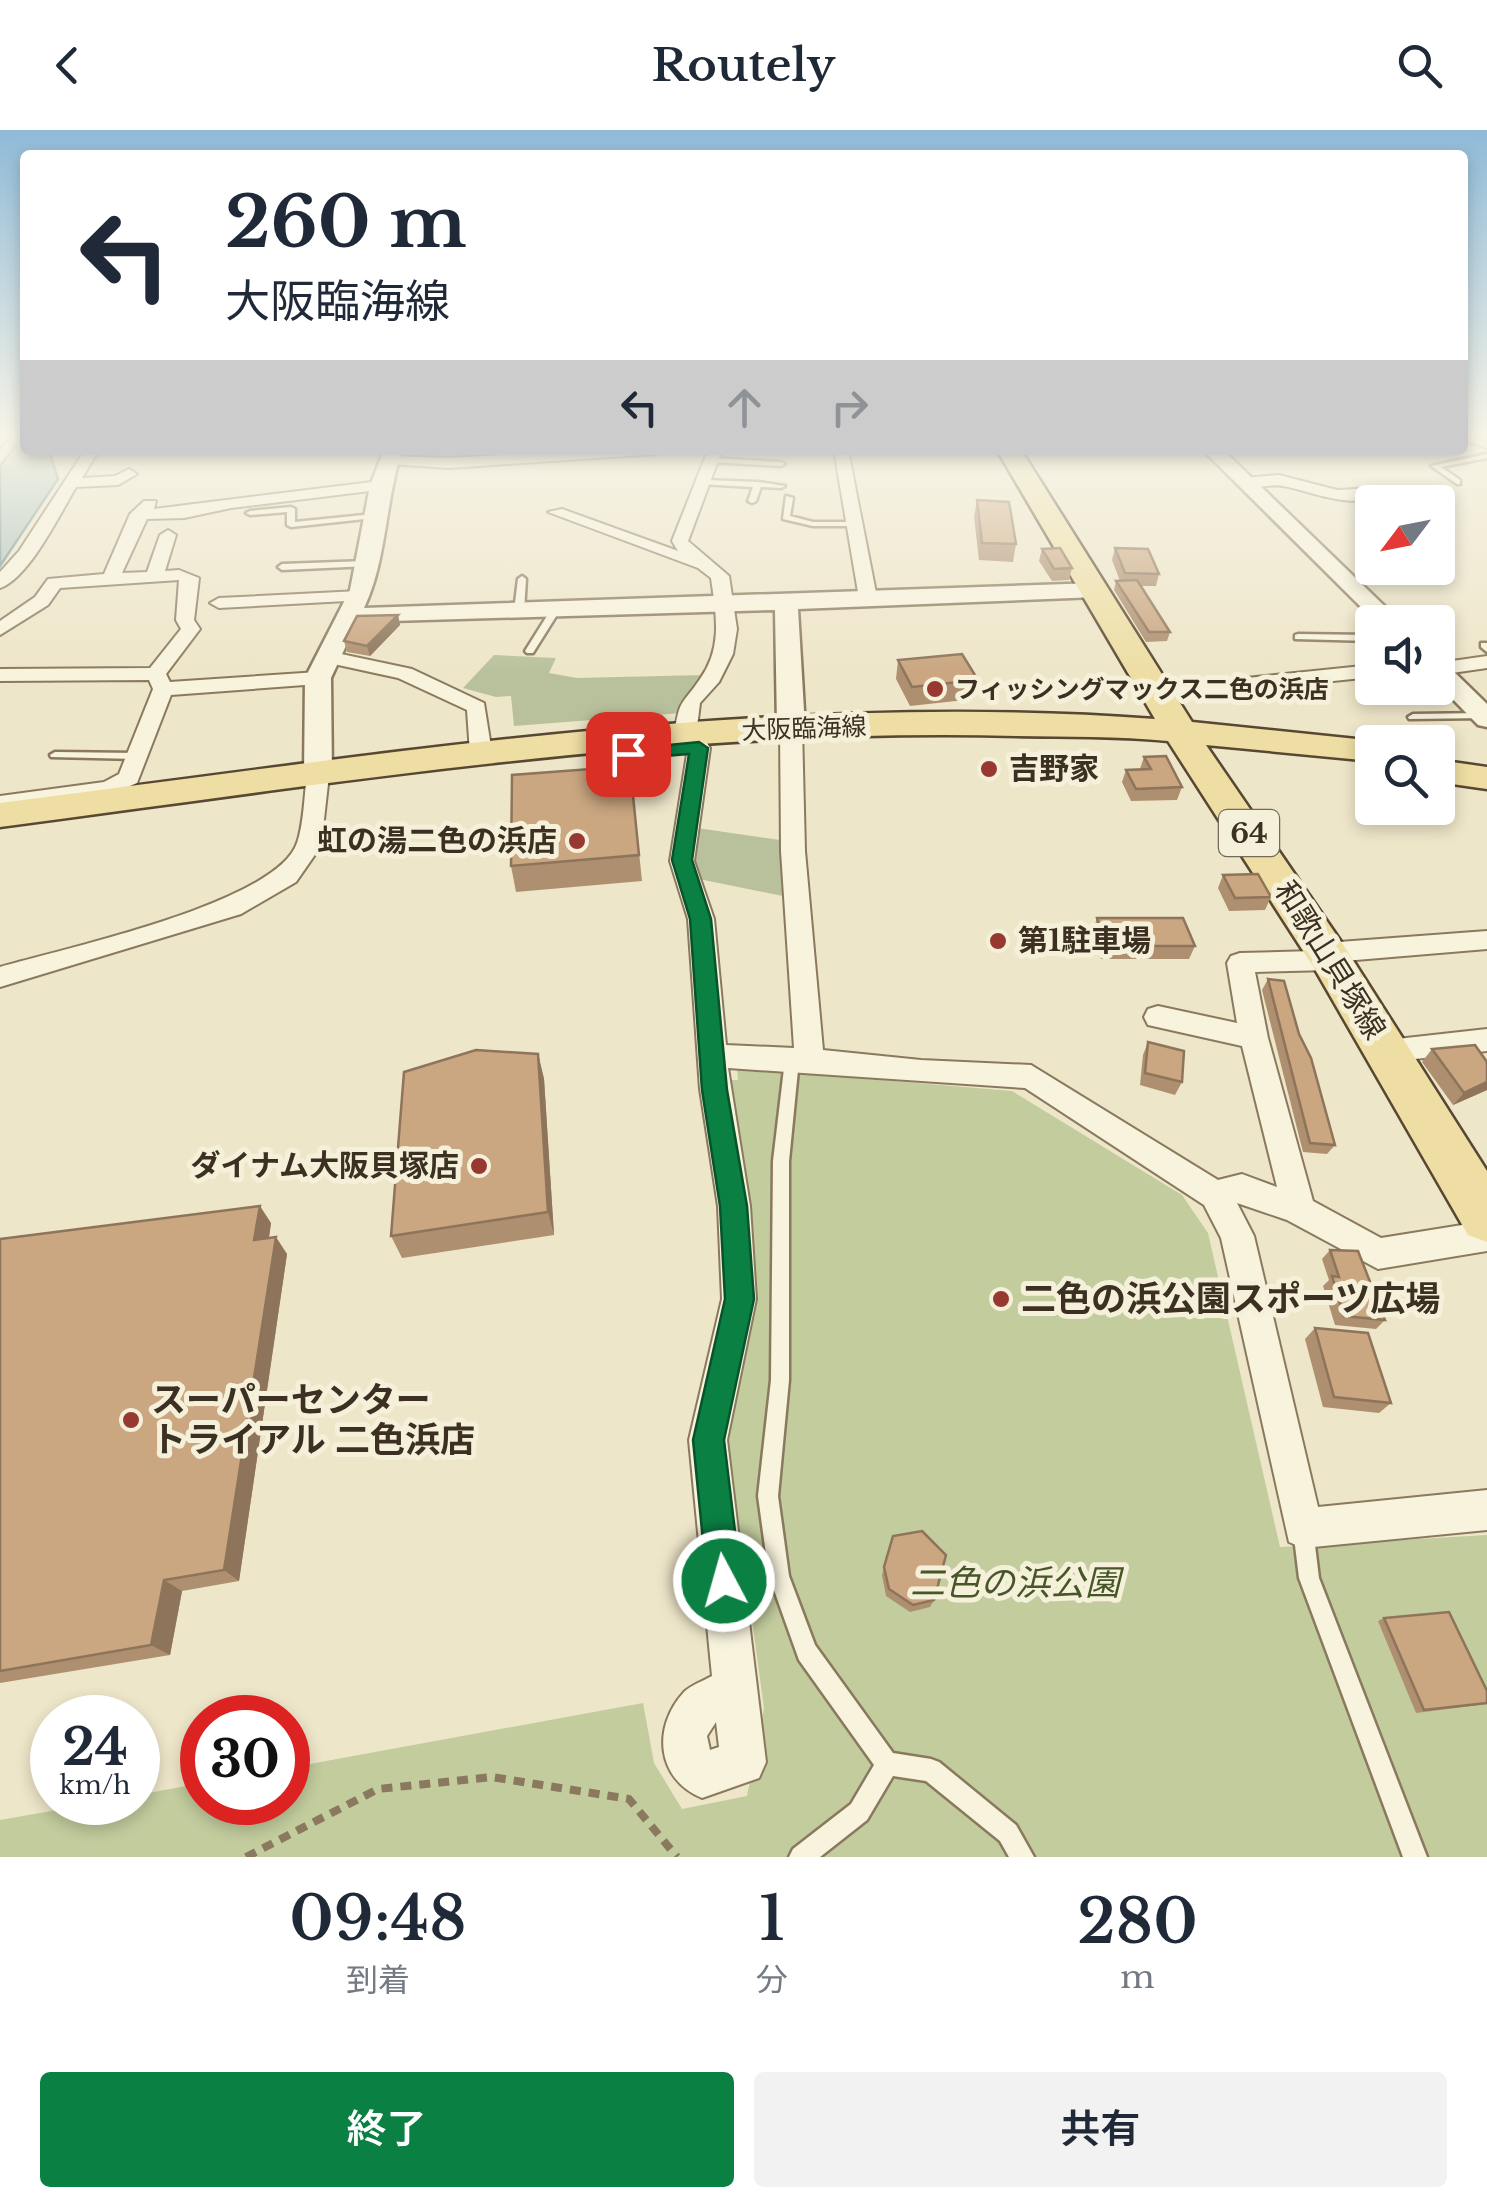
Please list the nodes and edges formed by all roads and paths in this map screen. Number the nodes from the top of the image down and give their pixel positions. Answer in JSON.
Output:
{"nodes":[{"id":1,"x":52,"y":513,"type":"edge"},
{"id":2,"x":144,"y":513,"type":"edge"},
{"id":3,"x":250,"y":513,"type":"dead end"},
{"id":4,"x":253,"y":513,"type":"edge"},
{"id":5,"x":291,"y":513,"type":"edge"},
{"id":6,"x":375,"y":513,"type":"edge"},
{"id":7,"x":566,"y":513,"type":"edge"},
{"id":8,"x":691,"y":513,"type":"edge"},
{"id":9,"x":787,"y":513,"type":"edge"},
{"id":10,"x":854,"y":513,"type":"edge"},
{"id":11,"x":1048,"y":513,"type":"edge"},
{"id":12,"x":1275,"y":513,"type":"edge"},
{"id":13,"x":374,"y":516,"type":"junction"},
{"id":14,"x":856,"y":524,"type":"junction"},
{"id":15,"x":168,"y":535,"type":"dead end"},
{"id":16,"x":366,"y":564,"type":"junction"},
{"id":17,"x":705,"y":566,"type":"junction"},
{"id":18,"x":282,"y":567,"type":"dead end"},
{"id":19,"x":154,"y":577,"type":"junction"},
{"id":20,"x":522,"y":579,"type":"dead end"},
{"id":21,"x":110,"y":580,"type":"junction"},
{"id":22,"x":0,"y":583,"type":"edge"},
{"id":23,"x":1096,"y":590,"type":"junction"},
{"id":24,"x":868,"y":598,"type":"junction"},
{"id":25,"x":786,"y":601,"type":"junction"},
{"id":26,"x":219,"y":603,"type":"dead end"},
{"id":27,"x":355,"y":605,"type":"junction"},
{"id":28,"x":1371,"y":605,"type":"edge"},
{"id":29,"x":726,"y":606,"type":"junction"},
{"id":30,"x":555,"y":610,"type":"junction"},
{"id":31,"x":519,"y":611,"type":"junction"},
{"id":32,"x":0,"y":630,"type":"edge"},
{"id":33,"x":1298,"y":637,"type":"dead end"},
{"id":34,"x":1355,"y":638,"type":"edge"},
{"id":35,"x":530,"y":651,"type":"dead end"},
{"id":36,"x":1486,"y":652,"type":"edge"},
{"id":37,"x":1455,"y":664,"type":"edge"},
{"id":38,"x":322,"y":668,"type":"junction"},
{"id":39,"x":1355,"y":673,"type":"edge"},
{"id":40,"x":0,"y":675,"type":"edge"},
{"id":41,"x":159,"y":681,"type":"junction"},
{"id":42,"x":1455,"y":687,"type":"edge"},
{"id":43,"x":1160,"y":692,"type":"junction"},
{"id":44,"x":1413,"y":717,"type":"dead end"},
{"id":45,"x":1485,"y":718,"type":"edge"},
{"id":46,"x":790,"y":735,"type":"junction"},
{"id":47,"x":1185,"y":739,"type":"junction"},
{"id":48,"x":692,"y":741,"type":"junction"},
{"id":49,"x":1355,"y":749,"type":"edge"},
{"id":50,"x":482,"y":753,"type":"junction"},
{"id":51,"x":55,"y":755,"type":"dead end"},
{"id":52,"x":137,"y":756,"type":"junction"},
{"id":53,"x":1455,"y":759,"type":"edge"},
{"id":54,"x":1355,"y":762,"type":"edge"},
{"id":55,"x":1487,"y":762,"type":"edge"},
{"id":56,"x":1455,"y":773,"type":"edge"},
{"id":57,"x":1487,"y":778,"type":"edge"},
{"id":58,"x":316,"y":783,"type":"junction"},
{"id":59,"x":0,"y":804,"type":"edge"},
{"id":60,"x":0,"y":815,"type":"edge"},
{"id":61,"x":0,"y":832,"type":"edge"},
{"id":62,"x":1487,"y":940,"type":"edge"},
{"id":63,"x":1329,"y":956,"type":"junction"},
{"id":64,"x":0,"y":977,"type":"edge"},
{"id":65,"x":1158,"y":1017,"type":"dead end"},
{"id":66,"x":1254,"y":1038,"type":"junction"},
{"id":67,"x":1487,"y":1040,"type":"edge"},
{"id":68,"x":1388,"y":1052,"type":"junction"},
{"id":69,"x":713,"y":1056,"type":"junction"},
{"id":70,"x":801,"y":1060,"type":"junction"},
{"id":71,"x":1215,"y":1195,"type":"junction"},
{"id":72,"x":1299,"y":1210,"type":"junction"},
{"id":73,"x":1487,"y":1218,"type":"edge"},
{"id":74,"x":1487,"y":1236,"type":"edge"},
{"id":75,"x":1487,"y":1510,"type":"edge"},
{"id":76,"x":1303,"y":1528,"type":"junction"},
{"id":77,"x":736,"y":1687,"type":"dead end"},
{"id":78,"x":886,"y":1764,"type":"junction"},
{"id":79,"x":246,"y":1857,"type":"edge"},
{"id":80,"x":676,"y":1857,"type":"edge"},
{"id":81,"x":801,"y":1857,"type":"edge"},
{"id":82,"x":1022,"y":1857,"type":"edge"},
{"id":83,"x":1416,"y":1857,"type":"edge"}],
"edges":[{"from":1,"to":22,"type":"street"},
{"from":2,"to":21,"type":"street"},
{"from":3,"to":4,"type":"lane"},
{"from":5,"to":13,"type":"lane"},
{"from":6,"to":13,"type":"street"},
{"from":7,"to":17,"type":"street"},
{"from":8,"to":17,"type":"street"},
{"from":9,"to":14,"type":"lane"},
{"from":10,"to":14,"type":"street"},
{"from":11,"to":23,"type":"main road","name":"和歌山貝塚線","number":"64"},
{"from":12,"to":28,"type":"street"},
{"from":13,"to":16,"type":"street"},
{"from":14,"to":24,"type":"street"},
{"from":15,"to":19,"type":"street"},
{"from":16,"to":18,"type":"lane"},
{"from":16,"to":27,"type":"street"},
{"from":17,"to":29,"type":"street"},
{"from":19,"to":21,"type":"street"},
{"from":19,"to":41,"type":"street"},
{"from":20,"to":31,"type":"lane"},
{"from":21,"to":32,"type":"street"},
{"from":23,"to":24,"type":"street"},
{"from":23,"to":43,"type":"main road","name":"和歌山貝塚線","number":"64"},
{"from":24,"to":25,"type":"street"},
{"from":25,"to":29,"type":"street"},
{"from":25,"to":46,"type":"street"},
{"from":26,"to":27,"type":"street"},
{"from":27,"to":31,"type":"street"},
{"from":27,"to":38,"type":"street"},
{"from":29,"to":30,"type":"street"},
{"from":29,"to":48,"type":"street"},
{"from":30,"to":31,"type":"street"},
{"from":30,"to":35,"type":"lane"},
{"from":33,"to":34,"type":"lane"},
{"from":36,"to":37,"type":"street"},
{"from":38,"to":41,"type":"street"},
{"from":38,"to":50,"type":"street"},
{"from":38,"to":58,"type":"street"},
{"from":39,"to":43,"type":"street"},
{"from":40,"to":41,"type":"street"},
{"from":41,"to":52,"type":"street"},
{"from":42,"to":45,"type":"street"},
{"from":43,"to":47,"type":"main road","name":"和歌山貝塚線","number":"64"},
{"from":44,"to":45,"type":"lane"},
{"from":46,"to":47,"type":"main road","name":"大阪臨海線"},
{"from":46,"to":48,"type":"main road","name":"大阪臨海線"},
{"from":46,"to":70,"type":"street"},
{"from":47,"to":49,"type":"main road","name":"大阪臨海線"},
{"from":47,"to":54,"type":"main road","name":"大阪臨海線"},
{"from":47,"to":63,"type":"main road","name":"和歌山貝塚線","number":"64"},
{"from":48,"to":50,"type":"main road","name":"大阪臨海線"},
{"from":48,"to":58,"type":"main road","name":"大阪臨海線"},
{"from":48,"to":69,"type":"street"},
{"from":50,"to":58,"type":"main road","name":"大阪臨海線"},
{"from":51,"to":52,"type":"lane"},
{"from":52,"to":59,"type":"street"},
{"from":53,"to":55,"type":"main road"},
{"from":56,"to":57,"type":"main road"},
{"from":58,"to":60,"type":"main road","name":"大阪臨海線"},
{"from":58,"to":61,"type":"main road","name":"大阪臨海線"},
{"from":58,"to":64,"type":"street"},
{"from":62,"to":63,"type":"street"},
{"from":63,"to":66,"type":"street"},
{"from":63,"to":68,"type":"main road","name":"和歌山貝塚線","number":"64"},
{"from":65,"to":66,"type":"street"},
{"from":66,"to":72,"type":"street"},
{"from":67,"to":68,"type":"street"},
{"from":68,"to":73,"type":"main road","name":"和歌山貝塚線","number":"64"},
{"from":69,"to":70,"type":"street"},
{"from":69,"to":77,"type":"street"},
{"from":70,"to":71,"type":"street"},
{"from":70,"to":78,"type":"lane"},
{"from":71,"to":72,"type":"street"},
{"from":71,"to":76,"type":"street"},
{"from":72,"to":74,"type":"street"},
{"from":75,"to":76,"type":"street"},
{"from":76,"to":83,"type":"lane"},
{"from":78,"to":81,"type":"lane"},
{"from":78,"to":82,"type":"lane"},
{"from":79,"to":80,"type":"path"}]}
